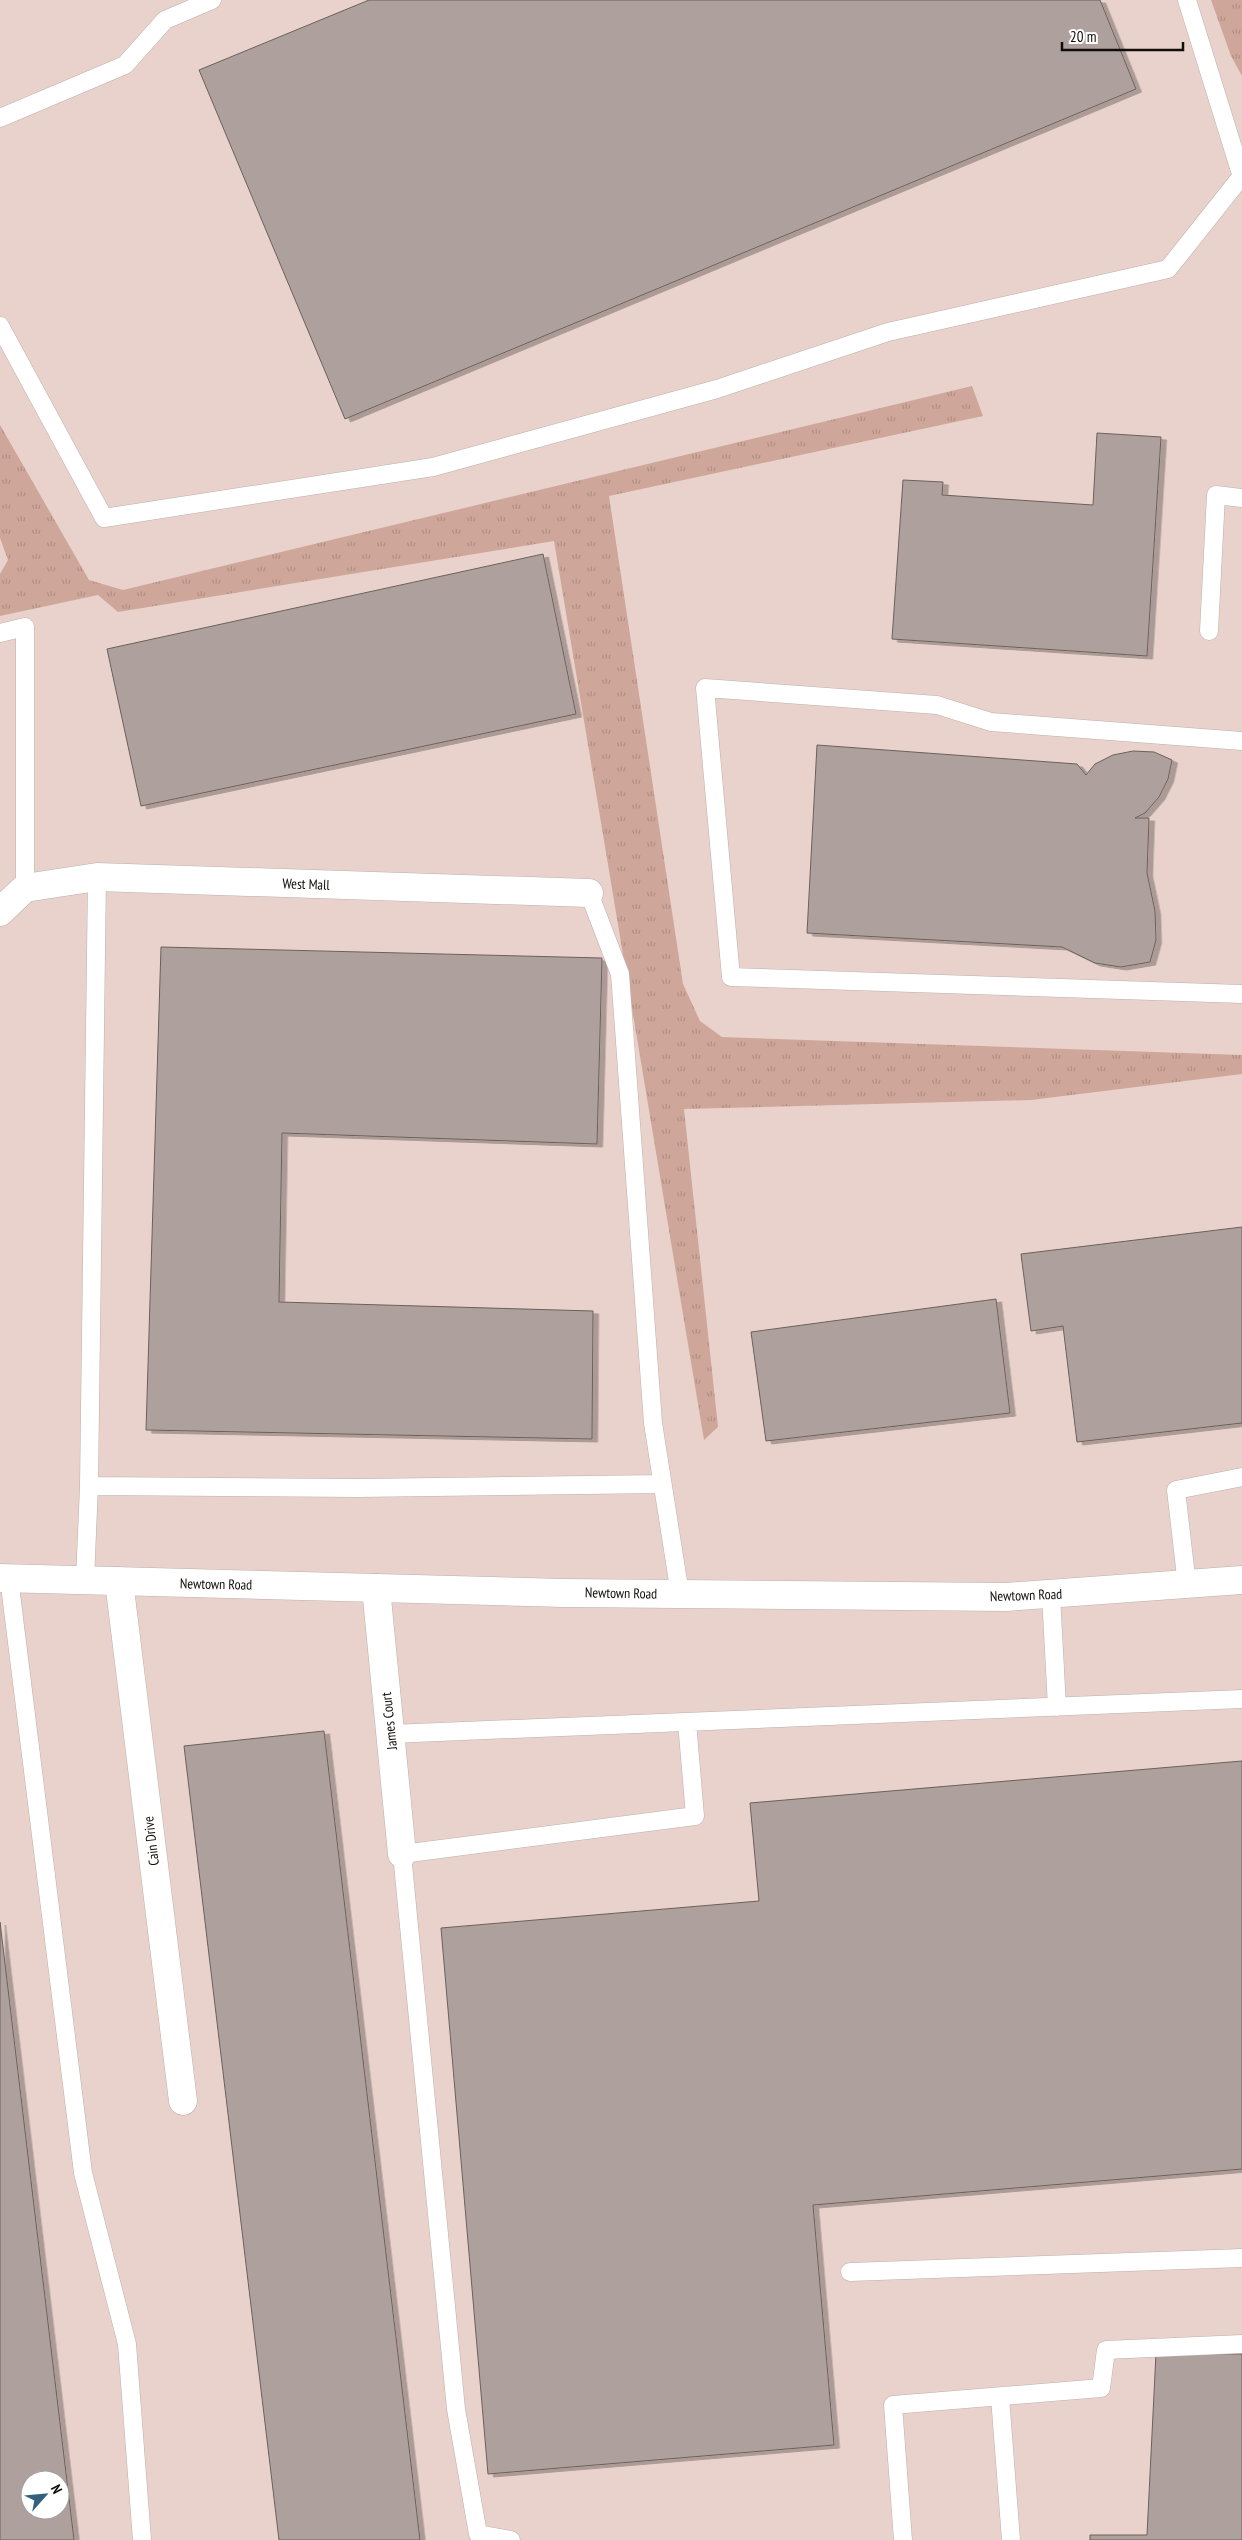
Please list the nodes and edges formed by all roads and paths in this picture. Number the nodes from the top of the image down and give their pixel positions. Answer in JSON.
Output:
{"nodes":[{"id":1,"x":212,"y":0,"type":"edge"},
{"id":2,"x":1187,"y":0,"type":"edge"},
{"id":3,"x":0,"y":118,"type":"edge"},
{"id":4,"x":1241,"y":177,"type":"edge"},
{"id":5,"x":0,"y":326,"type":"edge"},
{"id":6,"x":1242,"y":498,"type":"edge"},
{"id":7,"x":1209,"y":631,"type":"dead end"},
{"id":8,"x":0,"y":634,"type":"edge"},
{"id":9,"x":1242,"y":741,"type":"edge"},
{"id":10,"x":97,"y":877,"type":"junction"},
{"id":11,"x":25,"y":888,"type":"junction"},
{"id":12,"x":589,"y":893,"type":"joint"},
{"id":13,"x":0,"y":912,"type":"edge"},
{"id":14,"x":1242,"y":994,"type":"edge"},
{"id":15,"x":1242,"y":1478,"type":"edge"},
{"id":16,"x":662,"y":1484,"type":"junction"},
{"id":17,"x":89,"y":1486,"type":"junction"},
{"id":18,"x":4,"y":1578,"type":"edge"},
{"id":19,"x":85,"y":1580,"type":"junction"},
{"id":20,"x":1242,"y":1580,"type":"edge"},
{"id":21,"x":119,"y":1581,"type":"junction"},
{"id":22,"x":1187,"y":1585,"type":"junction"},
{"id":23,"x":376,"y":1588,"type":"junction"},
{"id":24,"x":680,"y":1594,"type":"junction"},
{"id":25,"x":1052,"y":1595,"type":"junction"},
{"id":26,"x":1242,"y":1699,"type":"edge"},
{"id":27,"x":1057,"y":1707,"type":"junction"},
{"id":28,"x":687,"y":1722,"type":"junction"},
{"id":29,"x":391,"y":1734,"type":"junction"},
{"id":30,"x":402,"y":1854,"type":"junction"},
{"id":31,"x":183,"y":2102,"type":"dead end"},
{"id":32,"x":1242,"y":2258,"type":"edge"},
{"id":33,"x":850,"y":2272,"type":"dead end"},
{"id":34,"x":1242,"y":2344,"type":"edge"},
{"id":35,"x":1000,"y":2397,"type":"junction"},
{"id":36,"x":142,"y":2540,"type":"edge"},
{"id":37,"x":511,"y":2540,"type":"edge"},
{"id":38,"x":903,"y":2540,"type":"edge"},
{"id":39,"x":1011,"y":2540,"type":"edge"}],
"edges":[{"from":1,"to":3,"type":"lane"},
{"from":2,"to":4,"type":"lane"},
{"from":4,"to":5,"type":"lane"},
{"from":6,"to":7,"type":"lane"},
{"from":8,"to":11,"type":"lane"},
{"from":9,"to":14,"type":"lane"},
{"from":10,"to":11,"type":"street","name":"West Mall"},
{"from":10,"to":12,"type":"street","name":"West Mall"},
{"from":10,"to":17,"type":"lane"},
{"from":11,"to":13,"type":"street"},
{"from":12,"to":16,"type":"lane"},
{"from":15,"to":22,"type":"lane"},
{"from":16,"to":17,"type":"lane"},
{"from":16,"to":24,"type":"lane"},
{"from":17,"to":19,"type":"lane"},
{"from":18,"to":19,"type":"street","name":"Newtown Road"},
{"from":18,"to":36,"type":"lane"},
{"from":19,"to":21,"type":"street","name":"Newtown Road"},
{"from":20,"to":22,"type":"street","name":"Newtown Road"},
{"from":21,"to":23,"type":"street","name":"Newtown Road"},
{"from":21,"to":31,"type":"street","name":"Cain Drive"},
{"from":22,"to":25,"type":"street","name":"Newtown Road"},
{"from":23,"to":24,"type":"street","name":"Newtown Road"},
{"from":23,"to":29,"type":"street","name":"James Court"},
{"from":24,"to":25,"type":"street","name":"Newtown Road"},
{"from":25,"to":27,"type":"lane"},
{"from":26,"to":27,"type":"lane"},
{"from":27,"to":28,"type":"lane"},
{"from":28,"to":29,"type":"lane"},
{"from":28,"to":30,"type":"lane"},
{"from":29,"to":30,"type":"street","name":"James Court"},
{"from":30,"to":37,"type":"lane"},
{"from":32,"to":33,"type":"lane"},
{"from":34,"to":35,"type":"lane"},
{"from":35,"to":38,"type":"lane"},
{"from":35,"to":39,"type":"lane"}]}
